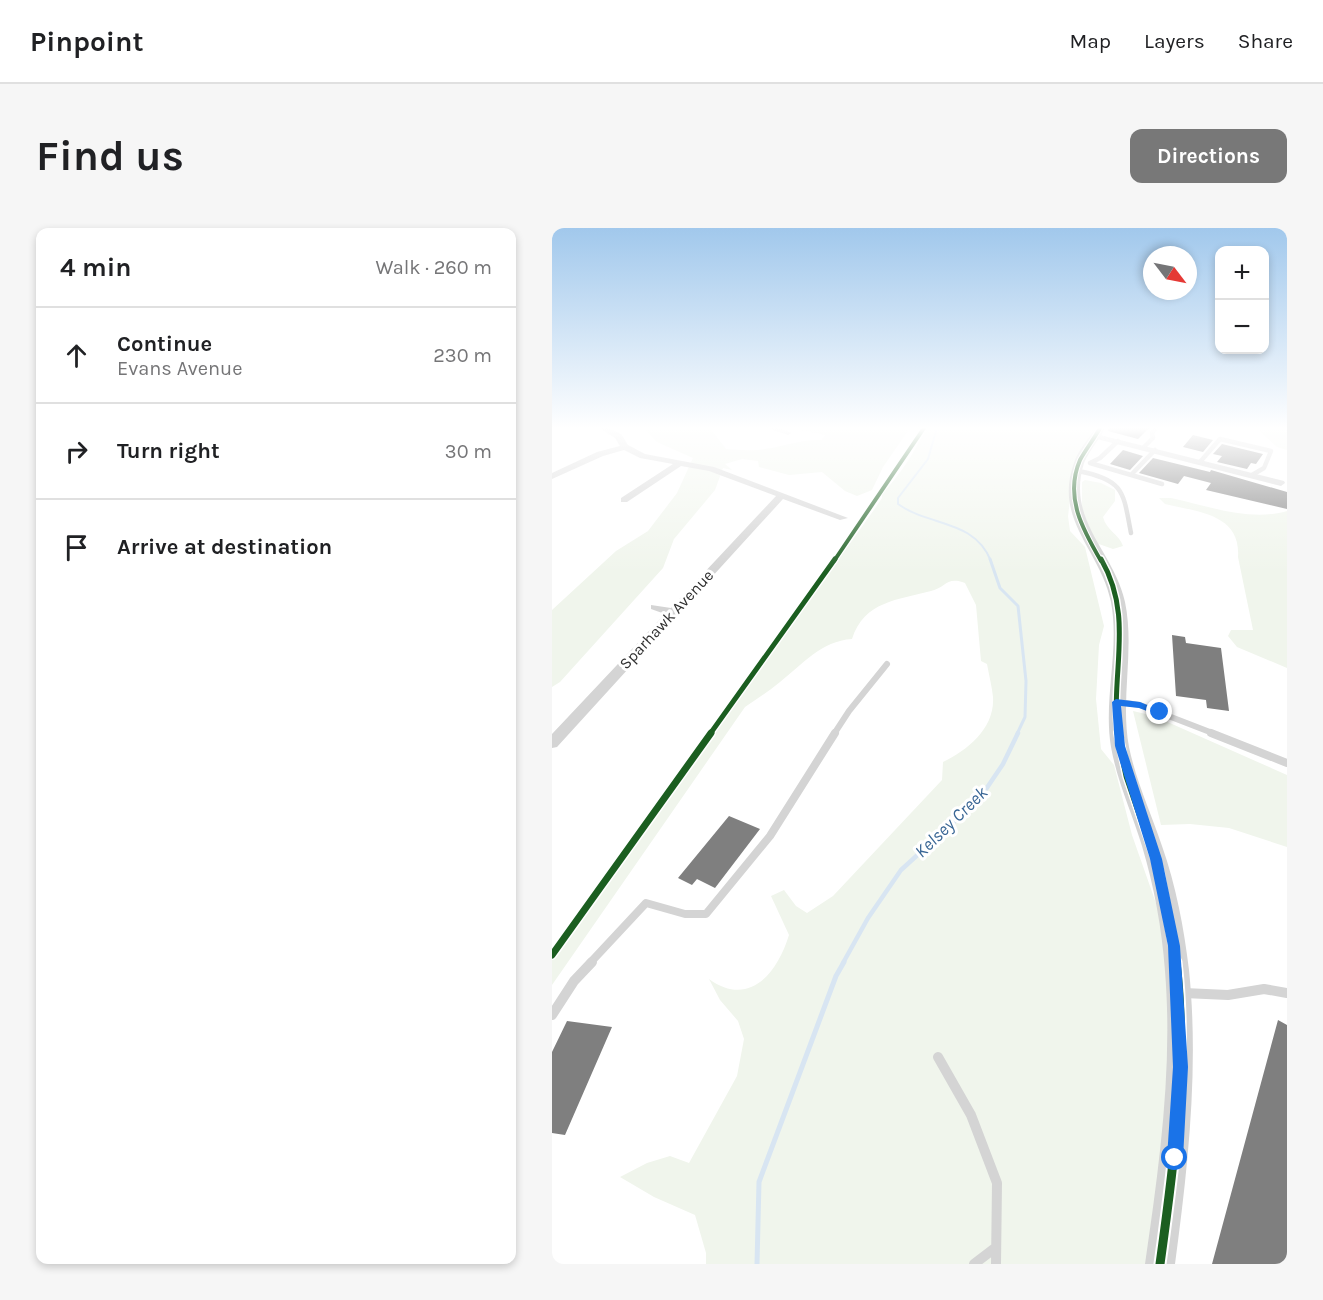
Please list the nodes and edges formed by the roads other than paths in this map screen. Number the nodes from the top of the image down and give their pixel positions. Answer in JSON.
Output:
{"nodes":[{"id":1,"x":660,"y":476,"type":"edge"},
{"id":2,"x":730,"y":476,"type":"edge"},
{"id":3,"x":1077,"y":476,"type":"edge"},
{"id":4,"x":1098,"y":476,"type":"edge"},
{"id":5,"x":1132,"y":476,"type":"edge"},
{"id":6,"x":1257,"y":476,"type":"edge"},
{"id":7,"x":1281,"y":483,"type":"dead end"},
{"id":8,"x":1162,"y":484,"type":"dead end"},
{"id":9,"x":782,"y":496,"type":"junction"},
{"id":10,"x":624,"y":500,"type":"dead end"},
{"id":11,"x":843,"y":518,"type":"dead end"},
{"id":12,"x":1131,"y":533,"type":"dead end"},
{"id":13,"x":656,"y":607,"type":"dead end"},
{"id":14,"x":672,"y":612,"type":"junction"},
{"id":15,"x":887,"y":664,"type":"dead end"},
{"id":16,"x":1116,"y":702,"type":"junction"},
{"id":17,"x":552,"y":743,"type":"edge"},
{"id":18,"x":1287,"y":763,"type":"edge"},
{"id":19,"x":1178,"y":993,"type":"junction"},
{"id":20,"x":1287,"y":993,"type":"edge"},
{"id":21,"x":552,"y":1015,"type":"edge"},
{"id":22,"x":938,"y":1058,"type":"dead end"},
{"id":23,"x":995,"y":1248,"type":"junction"},
{"id":24,"x":974,"y":1264,"type":"edge"},
{"id":25,"x":996,"y":1264,"type":"edge"},
{"id":26,"x":1160,"y":1264,"type":"edge"}],
"edges":[{"from":1,"to":10,"type":"street"},
{"from":2,"to":9,"type":"street"},
{"from":3,"to":16,"type":"street"},
{"from":4,"to":12,"type":"lane"},
{"from":5,"to":8,"type":"lane"},
{"from":6,"to":7,"type":"street"},
{"from":9,"to":11,"type":"street"},
{"from":9,"to":14,"type":"street","name":"Sparhawk Avenue"},
{"from":13,"to":14,"type":"street"},
{"from":14,"to":17,"type":"street","name":"Sparhawk Avenue"},
{"from":15,"to":21,"type":"lane"},
{"from":16,"to":18,"type":"lane"},
{"from":16,"to":19,"type":"street"},
{"from":19,"to":20,"type":"lane"},
{"from":19,"to":26,"type":"street"},
{"from":22,"to":23,"type":"lane"},
{"from":23,"to":24,"type":"lane"},
{"from":23,"to":25,"type":"lane"}]}
